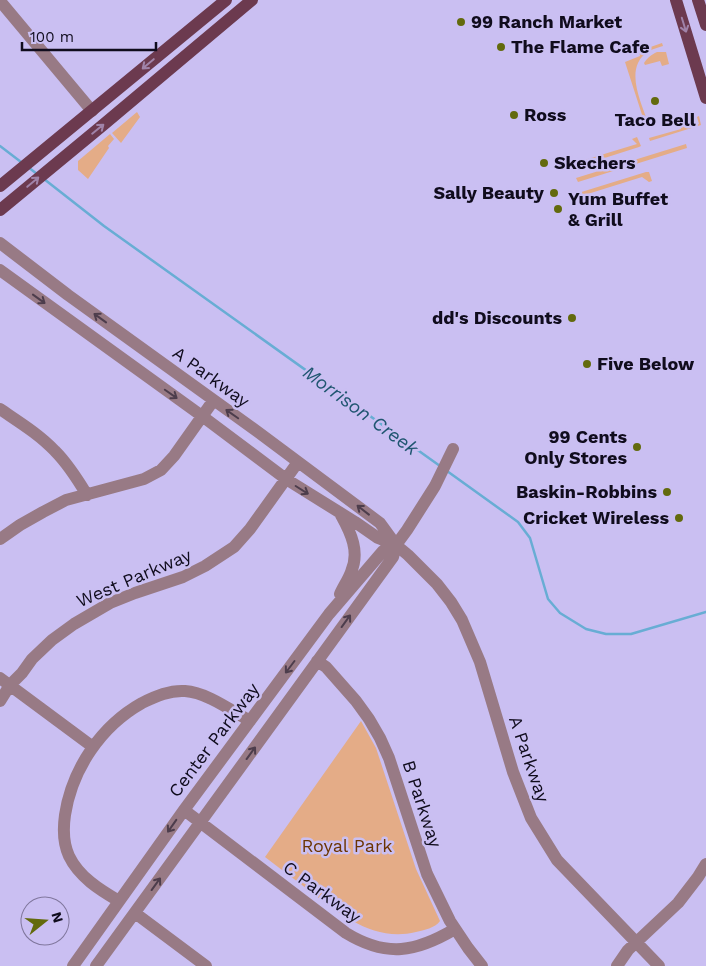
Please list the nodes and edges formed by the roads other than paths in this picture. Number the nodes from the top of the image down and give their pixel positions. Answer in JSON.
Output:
{"nodes":[{"id":1,"x":226,"y":0,"type":"edge"},
{"id":2,"x":252,"y":0,"type":"edge"},
{"id":3,"x":676,"y":0,"type":"edge"},
{"id":4,"x":698,"y":0,"type":"edge"},
{"id":5,"x":0,"y":1,"type":"edge"},
{"id":6,"x":706,"y":25,"type":"edge"},
{"id":7,"x":706,"y":98,"type":"edge"},
{"id":8,"x":92,"y":111,"type":"junction"},
{"id":9,"x":0,"y":186,"type":"edge"},
{"id":10,"x":3,"y":207,"type":"edge"},
{"id":11,"x":0,"y":243,"type":"edge"},
{"id":12,"x":0,"y":270,"type":"edge"},
{"id":13,"x":213,"y":400,"type":"junction"},
{"id":14,"x":0,"y":409,"type":"edge"},
{"id":15,"x":202,"y":416,"type":"junction"},
{"id":16,"x":453,"y":449,"type":"dead end"},
{"id":17,"x":298,"y":462,"type":"junction"},
{"id":18,"x":286,"y":479,"type":"junction"},
{"id":19,"x":86,"y":495,"type":"junction"},
{"id":20,"x":340,"y":513,"type":"junction"},
{"id":21,"x":0,"y":539,"type":"edge"},
{"id":22,"x":396,"y":545,"type":"junction"},
{"id":23,"x":330,"y":614,"type":"junction"},
{"id":24,"x":318,"y":661,"type":"junction"},
{"id":25,"x":5,"y":682,"type":"edge"},
{"id":26,"x":0,"y":701,"type":"edge"},
{"id":27,"x":250,"y":721,"type":"junction"},
{"id":28,"x":93,"y":747,"type":"junction"},
{"id":29,"x":184,"y":810,"type":"junction"},
{"id":30,"x":201,"y":823,"type":"junction"},
{"id":31,"x":706,"y":864,"type":"edge"},
{"id":32,"x":119,"y":902,"type":"junction"},
{"id":33,"x":135,"y":913,"type":"junction"},
{"id":34,"x":456,"y":929,"type":"junction"},
{"id":35,"x":636,"y":942,"type":"junction"},
{"id":36,"x":73,"y":966,"type":"edge"},
{"id":37,"x":96,"y":966,"type":"edge"},
{"id":38,"x":206,"y":966,"type":"edge"},
{"id":39,"x":482,"y":966,"type":"edge"},
{"id":40,"x":617,"y":966,"type":"edge"},
{"id":41,"x":659,"y":966,"type":"edge"}],
"edges":[{"from":1,"to":8,"type":"main road","one_way":true},
{"from":10,"to":2,"type":"main road","one_way":true},
{"from":3,"to":7,"type":"main road","one_way":true},
{"from":4,"to":6,"type":"main road"},
{"from":5,"to":8,"type":"street"},
{"from":8,"to":9,"type":"main road"},
{"from":13,"to":11,"type":"street","name":"A Parkway","one_way":true},
{"from":12,"to":15,"type":"street","name":"A Parkway","one_way":true},
{"from":13,"to":15,"type":"street"},
{"from":17,"to":13,"type":"street","name":"A Parkway","one_way":true},
{"from":14,"to":19,"type":"street"},
{"from":15,"to":18,"type":"street","name":"A Parkway"},
{"from":15,"to":19,"type":"street"},
{"from":16,"to":22,"type":"street","name":"Center Parkway"},
{"from":17,"to":18,"type":"street","name":"West Parkway"},
{"from":22,"to":17,"type":"street","name":"A Parkway","one_way":true},
{"from":18,"to":20,"type":"street","name":"A Parkway","one_way":true},
{"from":18,"to":25,"type":"street","name":"West Parkway"},
{"from":19,"to":21,"type":"street"},
{"from":20,"to":22,"type":"street","name":"A Parkway"},
{"from":20,"to":23,"type":"street"},
{"from":22,"to":23,"type":"street","name":"Center Parkway"},
{"from":24,"to":22,"type":"street","name":"Center Parkway","one_way":true},
{"from":22,"to":35,"type":"street","name":"A Parkway"},
{"from":23,"to":27,"type":"street","name":"Center Parkway","one_way":true},
{"from":30,"to":24,"type":"street","name":"Center Parkway","one_way":true},
{"from":24,"to":34,"type":"street","name":"B Parkway"},
{"from":25,"to":26,"type":"street","name":"West Parkway"},
{"from":25,"to":28,"type":"street"},
{"from":27,"to":28,"type":"street"},
{"from":27,"to":29,"type":"street","name":"Center Parkway"},
{"from":28,"to":32,"type":"street"},
{"from":29,"to":30,"type":"street","name":"C Parkway"},
{"from":29,"to":32,"type":"street","name":"Center Parkway","one_way":true},
{"from":33,"to":30,"type":"street","name":"Center Parkway","one_way":true},
{"from":30,"to":34,"type":"street","name":"C Parkway"},
{"from":31,"to":35,"type":"street"},
{"from":32,"to":36,"type":"street","name":"Center Parkway"},
{"from":33,"to":37,"type":"street","name":"Center Parkway"},
{"from":33,"to":38,"type":"street"},
{"from":34,"to":39,"type":"street","name":"B Parkway"},
{"from":35,"to":40,"type":"street"},
{"from":35,"to":41,"type":"street","name":"A Parkway"}]}
